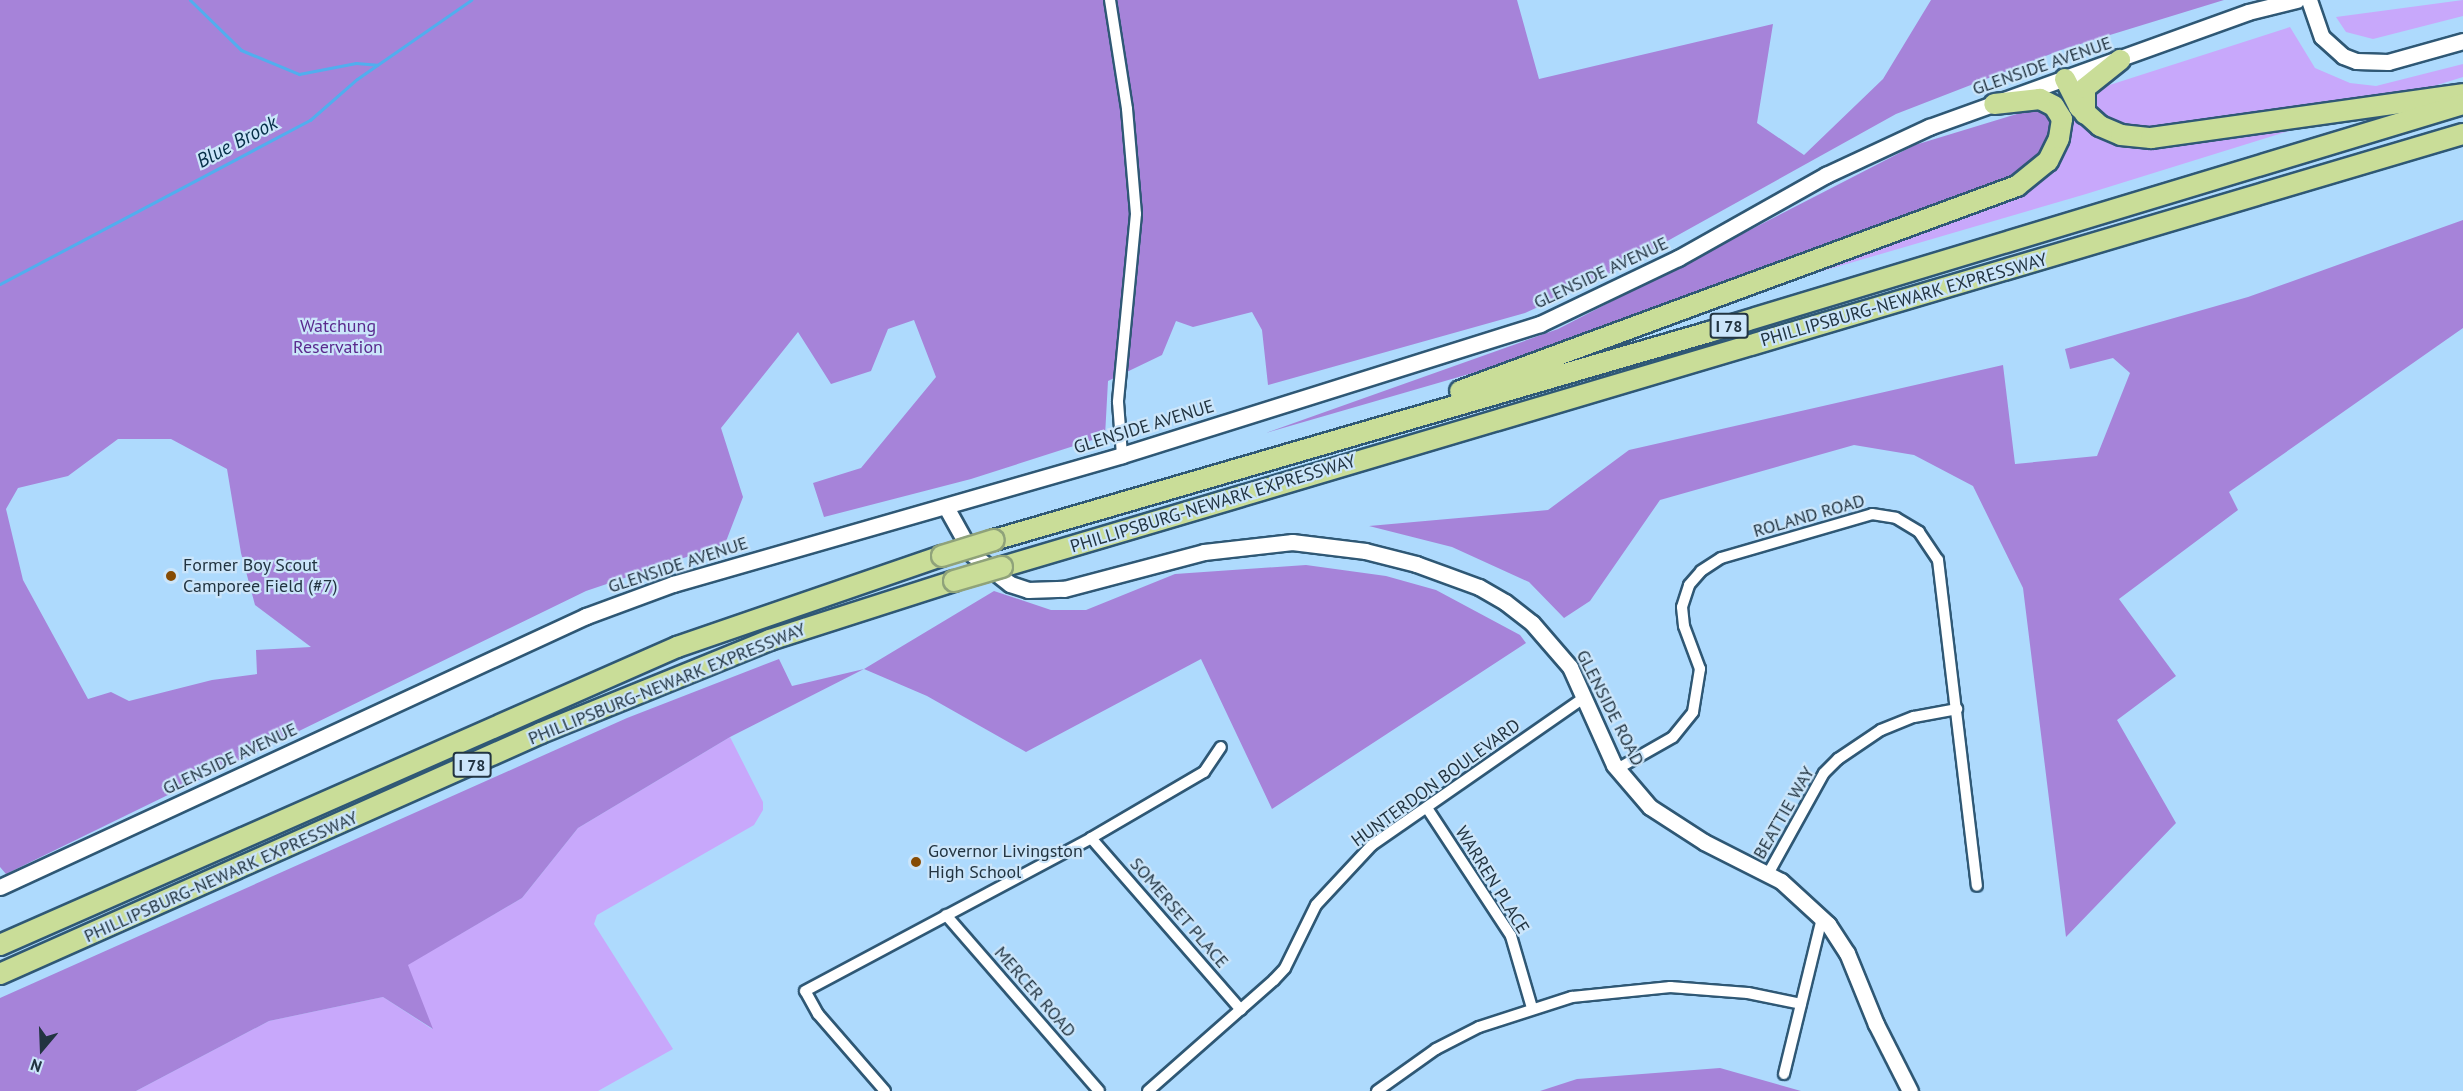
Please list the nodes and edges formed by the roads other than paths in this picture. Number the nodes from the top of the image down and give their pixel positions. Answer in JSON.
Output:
{"nodes":[{"id":1,"x":1110,"y":0,"type":"edge"},
{"id":2,"x":2297,"y":0,"type":"edge"},
{"id":3,"x":2309,"y":0,"type":"edge"},
{"id":4,"x":2463,"y":41,"type":"edge"},
{"id":5,"x":2120,"y":60,"type":"junction"},
{"id":6,"x":2060,"y":80,"type":"junction"},
{"id":7,"x":2463,"y":94,"type":"edge"},
{"id":8,"x":1994,"y":104,"type":"junction"},
{"id":9,"x":2463,"y":104,"type":"edge"},
{"id":10,"x":2085,"y":114,"type":"junction"},
{"id":11,"x":2062,"y":119,"type":"junction"},
{"id":12,"x":2463,"y":134,"type":"edge"},
{"id":13,"x":1334,"y":438,"type":"junction"},
{"id":14,"x":1122,"y":455,"type":"junction"},
{"id":15,"x":946,"y":507,"type":"junction"},
{"id":16,"x":1585,"y":697,"type":"junction"},
{"id":17,"x":1956,"y":709,"type":"junction"},
{"id":18,"x":1221,"y":747,"type":"dead end"},
{"id":19,"x":1617,"y":769,"type":"junction"},
{"id":20,"x":1427,"y":808,"type":"junction"},
{"id":21,"x":1091,"y":838,"type":"junction"},
{"id":22,"x":1768,"y":874,"type":"junction"},
{"id":23,"x":1977,"y":886,"type":"dead end"},
{"id":24,"x":0,"y":887,"type":"edge"},
{"id":25,"x":946,"y":915,"type":"junction"},
{"id":26,"x":1822,"y":918,"type":"junction"},
{"id":27,"x":0,"y":945,"type":"edge"},
{"id":28,"x":0,"y":974,"type":"edge"},
{"id":29,"x":1801,"y":1004,"type":"junction"},
{"id":30,"x":1532,"y":1008,"type":"junction"},
{"id":31,"x":1241,"y":1010,"type":"junction"},
{"id":32,"x":1784,"y":1074,"type":"dead end"},
{"id":33,"x":885,"y":1091,"type":"edge"},
{"id":34,"x":1098,"y":1091,"type":"edge"},
{"id":35,"x":1148,"y":1091,"type":"edge"},
{"id":36,"x":1377,"y":1091,"type":"edge"},
{"id":37,"x":1910,"y":1091,"type":"edge"}],
"edges":[{"from":1,"to":14,"type":"street"},
{"from":2,"to":5,"type":"main road","name":"GLENSIDE AVENUE"},
{"from":3,"to":4,"type":"main road"},
{"from":5,"to":6,"type":"main road","name":"GLENSIDE AVENUE"},
{"from":5,"to":10,"type":"highway"},
{"from":6,"to":8,"type":"main road","name":"GLENSIDE AVENUE"},
{"from":6,"to":10,"type":"highway"},
{"from":6,"to":11,"type":"highway"},
{"from":7,"to":10,"type":"highway"},
{"from":8,"to":11,"type":"highway"},
{"from":8,"to":14,"type":"main road","name":"GLENSIDE AVENUE"},
{"from":9,"to":13,"type":"highway","name":"PHILLIPSBURG-NEWARK EXPRESSWAY","number":"I 78"},
{"from":11,"to":13,"type":"highway"},
{"from":12,"to":28,"type":"highway","name":"PHILLIPSBURG-NEWARK EXPRESSWAY","number":"I 78","bridge":true},
{"from":13,"to":27,"type":"highway","name":"PHILLIPSBURG-NEWARK EXPRESSWAY","number":"I 78","bridge":true},
{"from":14,"to":15,"type":"main road","name":"GLENSIDE AVENUE"},
{"from":15,"to":16,"type":"main road","name":"GLENSIDE ROAD"},
{"from":15,"to":24,"type":"main road","name":"GLENSIDE AVENUE"},
{"from":16,"to":19,"type":"main road","name":"GLENSIDE ROAD"},
{"from":16,"to":20,"type":"street","name":"HUNTERDON BOULEVARD"},
{"from":17,"to":19,"type":"street","name":"ROLAND ROAD"},
{"from":17,"to":22,"type":"street","name":"BEATTIE WAY"},
{"from":17,"to":23,"type":"street","name":"ROLAND ROAD"},
{"from":18,"to":21,"type":"street"},
{"from":19,"to":22,"type":"main road","name":"GLENSIDE ROAD"},
{"from":20,"to":30,"type":"street","name":"WARREN PLACE"},
{"from":20,"to":31,"type":"street","name":"HUNTERDON BOULEVARD"},
{"from":21,"to":25,"type":"street"},
{"from":21,"to":31,"type":"street","name":"SOMERSET PLACE"},
{"from":22,"to":26,"type":"main road","name":"GLENSIDE ROAD"},
{"from":25,"to":33,"type":"street"},
{"from":25,"to":34,"type":"street","name":"MERCER ROAD"},
{"from":26,"to":29,"type":"street"},
{"from":26,"to":37,"type":"main road","name":"GLENSIDE ROAD"},
{"from":29,"to":30,"type":"street"},
{"from":29,"to":32,"type":"street"},
{"from":30,"to":36,"type":"street"},
{"from":31,"to":35,"type":"street","name":"HUNTERDON BOULEVARD"}]}
